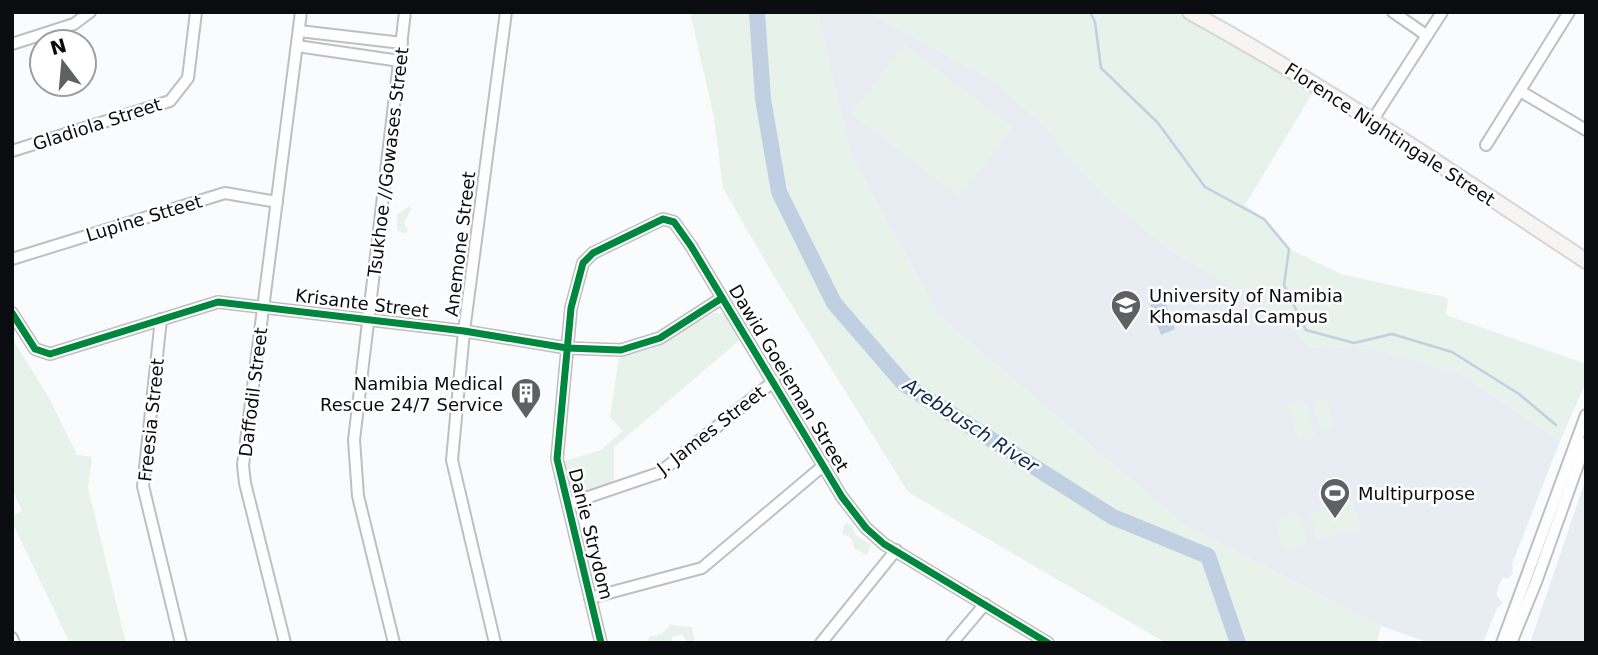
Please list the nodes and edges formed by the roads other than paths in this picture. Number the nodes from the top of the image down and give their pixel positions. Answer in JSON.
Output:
{"nodes":[{"id":1,"x":90,"y":12,"type":"edge"},
{"id":2,"x":196,"y":12,"type":"edge"},
{"id":3,"x":301,"y":12,"type":"edge"},
{"id":4,"x":405,"y":12,"type":"edge"},
{"id":5,"x":506,"y":12,"type":"edge"},
{"id":6,"x":1191,"y":12,"type":"edge"},
{"id":7,"x":1393,"y":12,"type":"edge"},
{"id":8,"x":1442,"y":12,"type":"edge"},
{"id":9,"x":1569,"y":12,"type":"edge"},
{"id":10,"x":299,"y":31,"type":"junction"},
{"id":11,"x":1426,"y":35,"type":"junction"},
{"id":12,"x":402,"y":43,"type":"junction"},
{"id":13,"x":12,"y":44,"type":"edge"},
{"id":14,"x":297,"y":46,"type":"junction"},
{"id":15,"x":400,"y":61,"type":"junction"},
{"id":16,"x":1520,"y":91,"type":"junction"},
{"id":17,"x":1372,"y":121,"type":"junction"},
{"id":18,"x":1586,"y":130,"type":"edge"},
{"id":19,"x":1486,"y":145,"type":"dead end"},
{"id":20,"x":12,"y":151,"type":"edge"},
{"id":21,"x":277,"y":202,"type":"junction"},
{"id":22,"x":12,"y":259,"type":"edge"},
{"id":23,"x":1586,"y":261,"type":"edge"},
{"id":24,"x":722,"y":298,"type":"junction"},
{"id":25,"x":264,"y":307,"type":"junction"},
{"id":26,"x":12,"y":313,"type":"edge"},
{"id":27,"x":161,"y":319,"type":"junction"},
{"id":28,"x":369,"y":319,"type":"junction"},
{"id":29,"x":464,"y":331,"type":"junction"},
{"id":30,"x":567,"y":348,"type":"junction"},
{"id":31,"x":774,"y":381,"type":"junction"},
{"id":32,"x":1586,"y":415,"type":"edge"},
{"id":33,"x":1586,"y":442,"type":"edge"},
{"id":34,"x":824,"y":465,"type":"junction"},
{"id":35,"x":568,"y":504,"type":"junction"},
{"id":36,"x":896,"y":550,"type":"junction"},
{"id":37,"x":590,"y":598,"type":"junction"},
{"id":38,"x":985,"y":604,"type":"junction"},
{"id":39,"x":181,"y":643,"type":"edge"},
{"id":40,"x":285,"y":643,"type":"edge"},
{"id":41,"x":394,"y":643,"type":"edge"},
{"id":42,"x":495,"y":643,"type":"edge"},
{"id":43,"x":601,"y":643,"type":"edge"},
{"id":44,"x":821,"y":643,"type":"edge"},
{"id":45,"x":952,"y":643,"type":"edge"},
{"id":46,"x":1048,"y":643,"type":"edge"},
{"id":47,"x":1502,"y":643,"type":"edge"},
{"id":48,"x":1511,"y":643,"type":"edge"}],
"edges":[{"from":1,"to":13,"type":"street"},
{"from":2,"to":20,"type":"street","name":"Gladiola Street"},
{"from":3,"to":10,"type":"street","name":"Daffodil Street"},
{"from":4,"to":12,"type":"street","name":"Tsukhoe //Gowases Street"},
{"from":5,"to":29,"type":"street","name":"Anemone Street"},
{"from":6,"to":17,"type":"main road","name":"Florence Nightingale Street"},
{"from":7,"to":11,"type":"street"},
{"from":8,"to":11,"type":"street"},
{"from":9,"to":16,"type":"street"},
{"from":10,"to":12,"type":"street"},
{"from":10,"to":14,"type":"street","name":"Daffodil Street"},
{"from":11,"to":17,"type":"street"},
{"from":12,"to":15,"type":"street","name":"Tsukhoe //Gowases Street"},
{"from":14,"to":15,"type":"street"},
{"from":14,"to":21,"type":"street","name":"Daffodil Street"},
{"from":15,"to":28,"type":"street","name":"Tsukhoe //Gowases Street"},
{"from":16,"to":18,"type":"street"},
{"from":16,"to":19,"type":"street"},
{"from":17,"to":23,"type":"main road","name":"Florence Nightingale Street"},
{"from":21,"to":22,"type":"street","name":"Lupine Stteet"},
{"from":21,"to":25,"type":"street","name":"Daffodil Street"},
{"from":24,"to":30,"type":"street","name":"Krisante Street"},
{"from":24,"to":30,"type":"street","name":"Dawid Goeieman Street"},
{"from":24,"to":31,"type":"street","name":"Dawid Goeieman Street"},
{"from":25,"to":27,"type":"street","name":"Krisante Street"},
{"from":25,"to":28,"type":"street","name":"Krisante Street"},
{"from":25,"to":40,"type":"street","name":"Daffodil Street"},
{"from":26,"to":27,"type":"street","name":"Krisante Street"},
{"from":27,"to":39,"type":"street","name":"Freesia Street"},
{"from":28,"to":29,"type":"street","name":"Krisante Street"},
{"from":28,"to":41,"type":"street","name":"Tsukhoe //Gowases Street"},
{"from":29,"to":30,"type":"street","name":"Krisante Street"},
{"from":29,"to":42,"type":"street","name":"Anemone Street"},
{"from":30,"to":35,"type":"street","name":"Danie Strydom"},
{"from":31,"to":34,"type":"street","name":"Dawid Goeieman Street"},
{"from":31,"to":35,"type":"street","name":"J. James Street"},
{"from":32,"to":47,"type":"street"},
{"from":33,"to":48,"type":"street"},
{"from":34,"to":36,"type":"street","name":"Dawid Goeieman Street"},
{"from":34,"to":37,"type":"street"},
{"from":35,"to":37,"type":"street","name":"Danie Strydom"},
{"from":36,"to":38,"type":"street","name":"Dawid Goeieman Street"},
{"from":36,"to":44,"type":"street"},
{"from":37,"to":43,"type":"street","name":"Danie Strydom"},
{"from":38,"to":45,"type":"street"},
{"from":38,"to":46,"type":"street","name":"Dawid Goeieman Street"}]}
